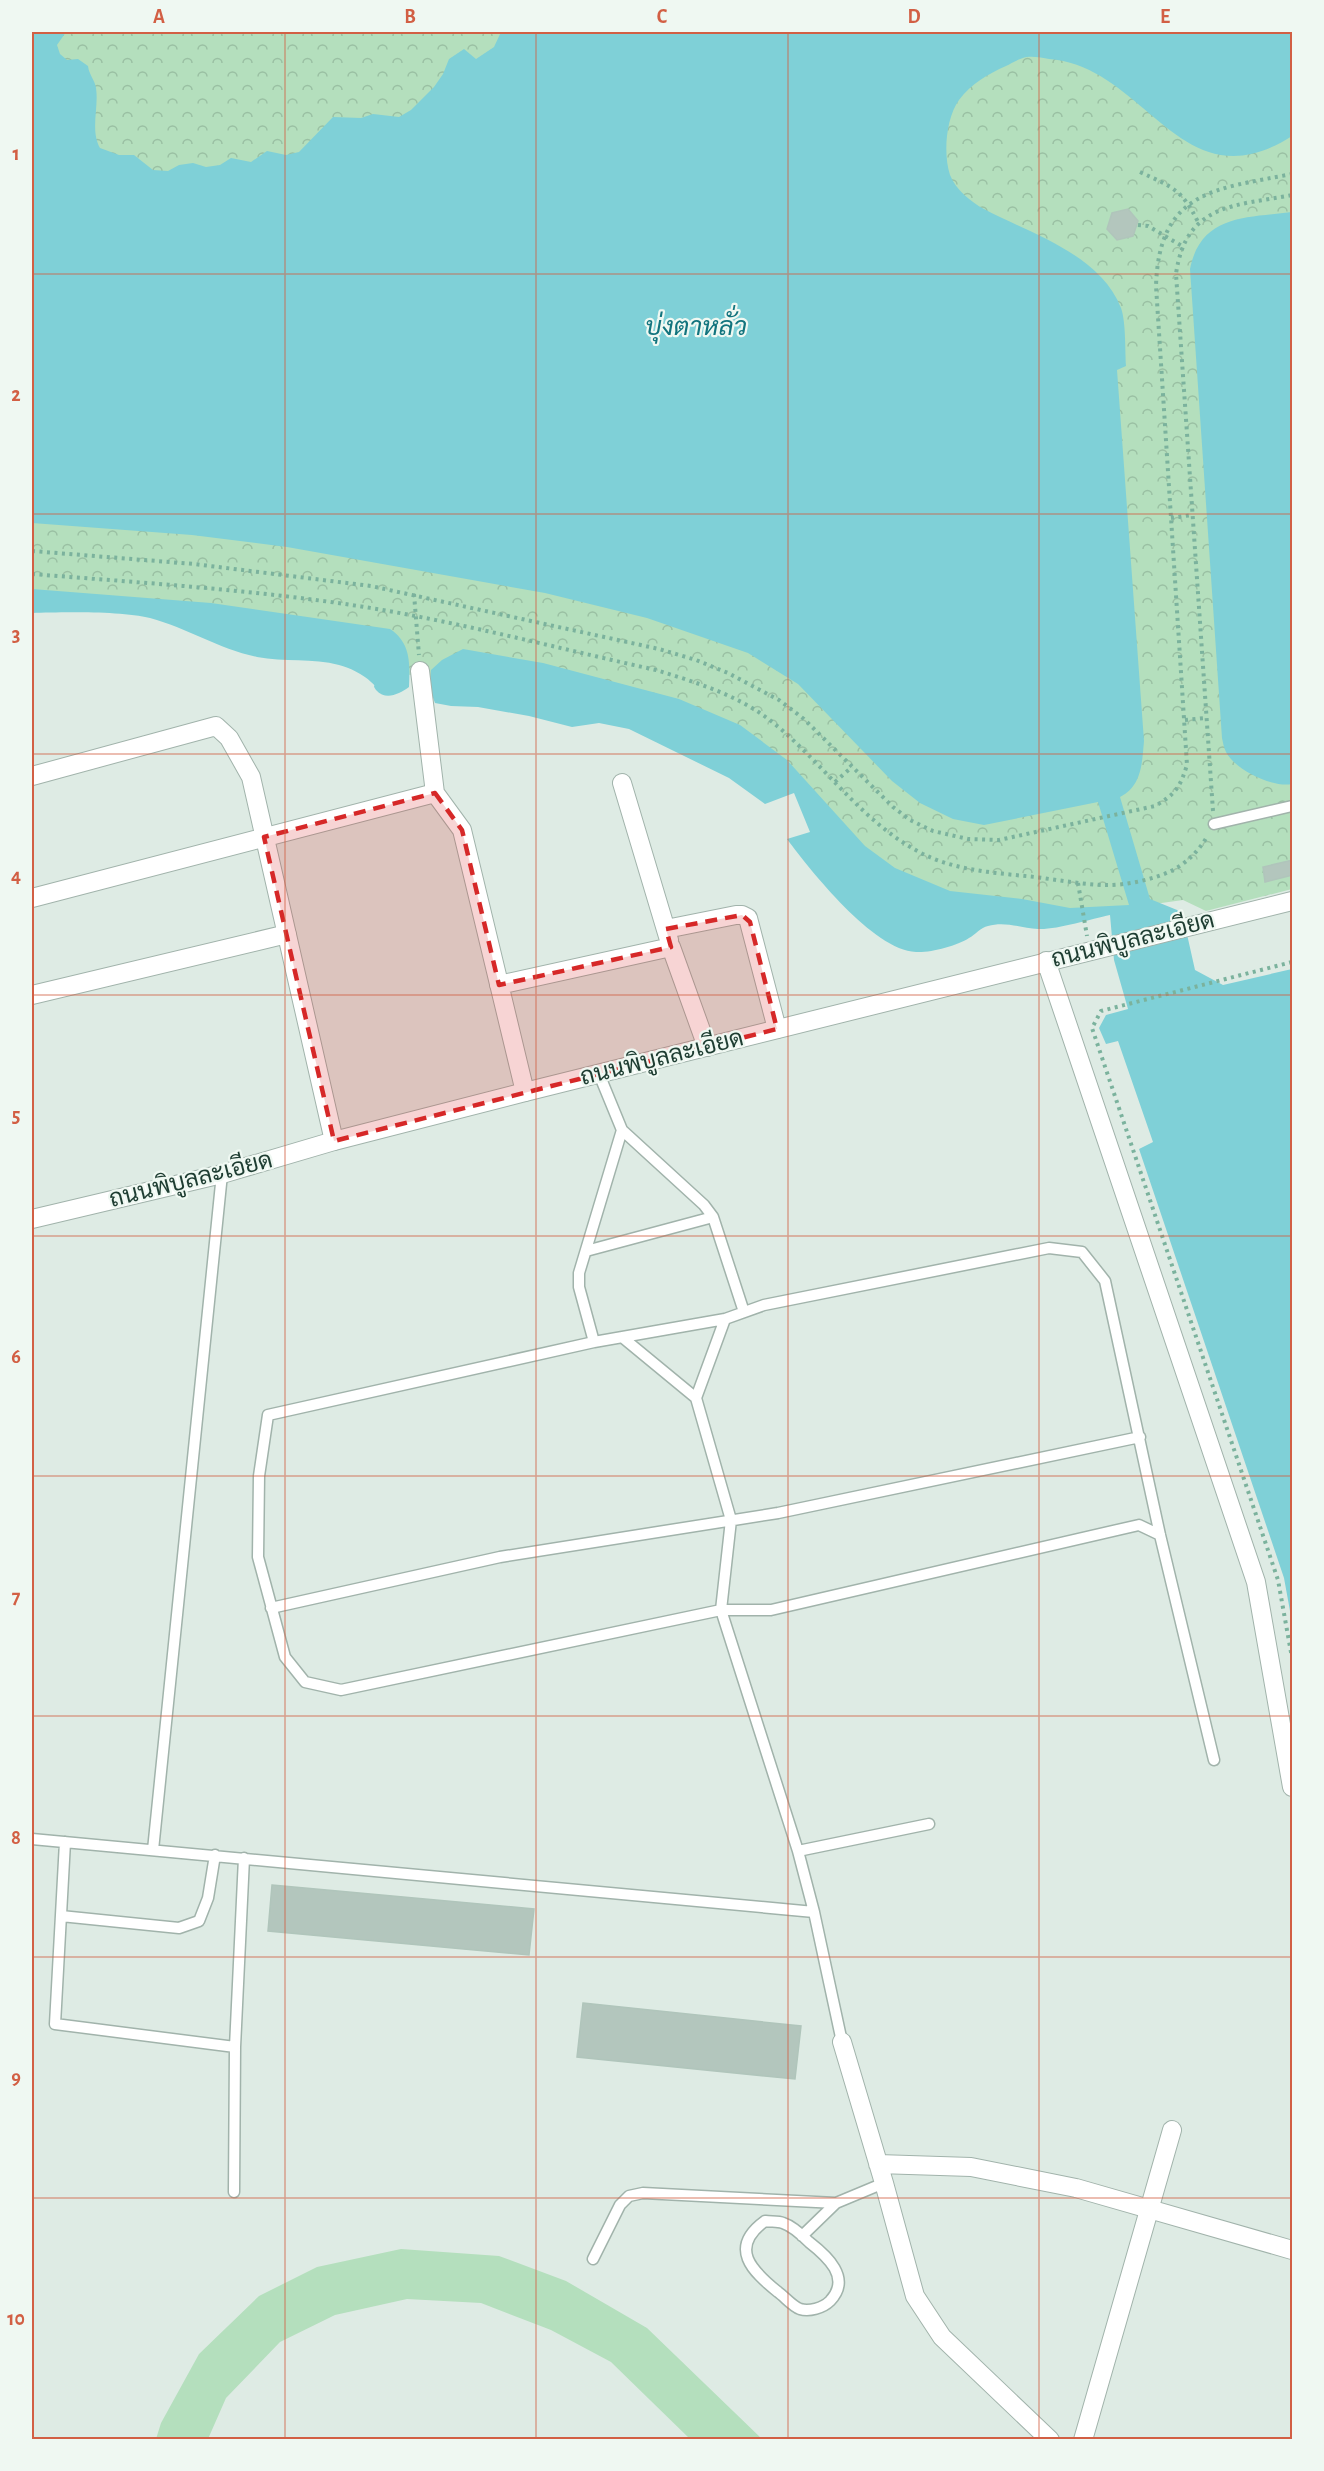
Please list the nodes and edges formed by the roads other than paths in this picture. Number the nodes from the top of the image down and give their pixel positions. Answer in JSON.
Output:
{"nodes":[{"id":1,"x":420,"y":671,"type":"road end"},
{"id":2,"x":32,"y":776,"type":"edge"},
{"id":3,"x":622,"y":783,"type":"dead end"},
{"id":4,"x":435,"y":793,"type":"junction"},
{"id":5,"x":1293,"y":806,"type":"edge"},
{"id":6,"x":1214,"y":824,"type":"road end"},
{"id":7,"x":264,"y":837,"type":"junction"},
{"id":8,"x":32,"y":898,"type":"edge"},
{"id":9,"x":1293,"y":900,"type":"edge"},
{"id":10,"x":666,"y":929,"type":"junction"},
{"id":11,"x":287,"y":934,"type":"junction"},
{"id":12,"x":671,"y":947,"type":"junction"},
{"id":13,"x":1046,"y":961,"type":"junction"},
{"id":14,"x":500,"y":985,"type":"junction"},
{"id":15,"x":32,"y":995,"type":"edge"},
{"id":16,"x":777,"y":1029,"type":"junction"},
{"id":17,"x":706,"y":1047,"type":"junction"},
{"id":18,"x":599,"y":1074,"type":"junction"},
{"id":19,"x":525,"y":1092,"type":"junction"},
{"id":20,"x":622,"y":1130,"type":"junction"},
{"id":21,"x":334,"y":1141,"type":"junction"},
{"id":22,"x":222,"y":1174,"type":"junction"},
{"id":23,"x":713,"y":1217,"type":"junction"},
{"id":24,"x":32,"y":1219,"type":"edge"},
{"id":25,"x":586,"y":1251,"type":"junction"},
{"id":26,"x":744,"y":1312,"type":"junction"},
{"id":27,"x":724,"y":1319,"type":"junction"},
{"id":28,"x":622,"y":1337,"type":"junction"},
{"id":29,"x":594,"y":1342,"type":"junction"},
{"id":30,"x":696,"y":1398,"type":"junction"},
{"id":31,"x":1140,"y":1437,"type":"junction"},
{"id":32,"x":731,"y":1520,"type":"junction"},
{"id":33,"x":1160,"y":1535,"type":"junction"},
{"id":34,"x":271,"y":1608,"type":"junction"},
{"id":35,"x":721,"y":1610,"type":"junction"},
{"id":36,"x":1214,"y":1760,"type":"dead end"},
{"id":37,"x":1293,"y":1787,"type":"edge"},
{"id":38,"x":929,"y":1824,"type":"dead end"},
{"id":39,"x":32,"y":1839,"type":"edge"},
{"id":40,"x":65,"y":1842,"type":"junction"},
{"id":41,"x":153,"y":1850,"type":"junction"},
{"id":42,"x":798,"y":1851,"type":"junction"},
{"id":43,"x":215,"y":1855,"type":"junction"},
{"id":44,"x":244,"y":1858,"type":"junction"},
{"id":45,"x":814,"y":1912,"type":"junction"},
{"id":46,"x":61,"y":1916,"type":"junction"},
{"id":47,"x":842,"y":2042,"type":"joint"},
{"id":48,"x":235,"y":2047,"type":"junction"},
{"id":49,"x":1172,"y":2130,"type":"dead end"},
{"id":50,"x":878,"y":2164,"type":"junction"},
{"id":51,"x":884,"y":2183,"type":"junction"},
{"id":52,"x":234,"y":2193,"type":"dead end"},
{"id":53,"x":836,"y":2204,"type":"junction"},
{"id":54,"x":1148,"y":2210,"type":"junction"},
{"id":55,"x":802,"y":2236,"type":"junction"},
{"id":56,"x":1293,"y":2250,"type":"edge"},
{"id":57,"x":593,"y":2259,"type":"dead end"},
{"id":58,"x":1050,"y":2439,"type":"edge"},
{"id":59,"x":1083,"y":2439,"type":"edge"}],
"edges":[{"from":1,"to":4,"type":"street"},
{"from":2,"to":7,"type":"street"},
{"from":3,"to":10,"type":"street"},
{"from":4,"to":7,"type":"street"},
{"from":4,"to":14,"type":"street"},
{"from":5,"to":6,"type":"lane"},
{"from":7,"to":8,"type":"street"},
{"from":7,"to":11,"type":"street"},
{"from":9,"to":13,"type":"street","name":"ถนนพิบูลละเอียด"},
{"from":10,"to":12,"type":"street"},
{"from":10,"to":16,"type":"street"},
{"from":11,"to":15,"type":"street"},
{"from":11,"to":21,"type":"street"},
{"from":12,"to":14,"type":"street"},
{"from":12,"to":17,"type":"street"},
{"from":13,"to":16,"type":"street","name":"ถนนพิบูลละเอียด"},
{"from":13,"to":37,"type":"street"},
{"from":14,"to":19,"type":"street"},
{"from":16,"to":17,"type":"street","name":"ถนนพิบูลละเอียด"},
{"from":17,"to":18,"type":"street","name":"ถนนพิบูลละเอียด"},
{"from":18,"to":19,"type":"street","name":"ถนนพิบูลละเอียด"},
{"from":18,"to":20,"type":"lane"},
{"from":19,"to":21,"type":"street","name":"ถนนพิบูลละเอียด"},
{"from":20,"to":23,"type":"lane"},
{"from":20,"to":25,"type":"lane"},
{"from":21,"to":22,"type":"street","name":"ถนนพิบูลละเอียด"},
{"from":22,"to":24,"type":"street","name":"ถนนพิบูลละเอียด"},
{"from":22,"to":41,"type":"lane"},
{"from":23,"to":25,"type":"lane"},
{"from":23,"to":26,"type":"lane"},
{"from":25,"to":29,"type":"lane"},
{"from":26,"to":27,"type":"lane"},
{"from":26,"to":31,"type":"lane"},
{"from":27,"to":28,"type":"lane"},
{"from":27,"to":30,"type":"lane"},
{"from":28,"to":29,"type":"lane"},
{"from":28,"to":30,"type":"lane"},
{"from":29,"to":34,"type":"lane"},
{"from":30,"to":32,"type":"lane"},
{"from":31,"to":32,"type":"lane"},
{"from":31,"to":33,"type":"lane"},
{"from":32,"to":34,"type":"lane"},
{"from":32,"to":35,"type":"lane"},
{"from":33,"to":35,"type":"lane"},
{"from":33,"to":36,"type":"lane"},
{"from":34,"to":35,"type":"lane"},
{"from":35,"to":42,"type":"lane"},
{"from":38,"to":42,"type":"lane"},
{"from":39,"to":40,"type":"lane"},
{"from":40,"to":41,"type":"lane"},
{"from":40,"to":46,"type":"lane"},
{"from":41,"to":43,"type":"lane"},
{"from":42,"to":45,"type":"lane"},
{"from":43,"to":44,"type":"lane"},
{"from":43,"to":46,"type":"lane"},
{"from":44,"to":45,"type":"lane"},
{"from":44,"to":48,"type":"lane"},
{"from":45,"to":47,"type":"lane"},
{"from":46,"to":48,"type":"lane"},
{"from":47,"to":50,"type":"street"},
{"from":48,"to":52,"type":"lane"},
{"from":49,"to":54,"type":"street"},
{"from":50,"to":51,"type":"street"},
{"from":50,"to":54,"type":"street"},
{"from":51,"to":53,"type":"lane"},
{"from":51,"to":58,"type":"street"},
{"from":53,"to":55,"type":"lane"},
{"from":53,"to":57,"type":"lane"},
{"from":54,"to":56,"type":"street"},
{"from":54,"to":59,"type":"street"},
{"from":55,"to":55,"type":"lane"}]}
